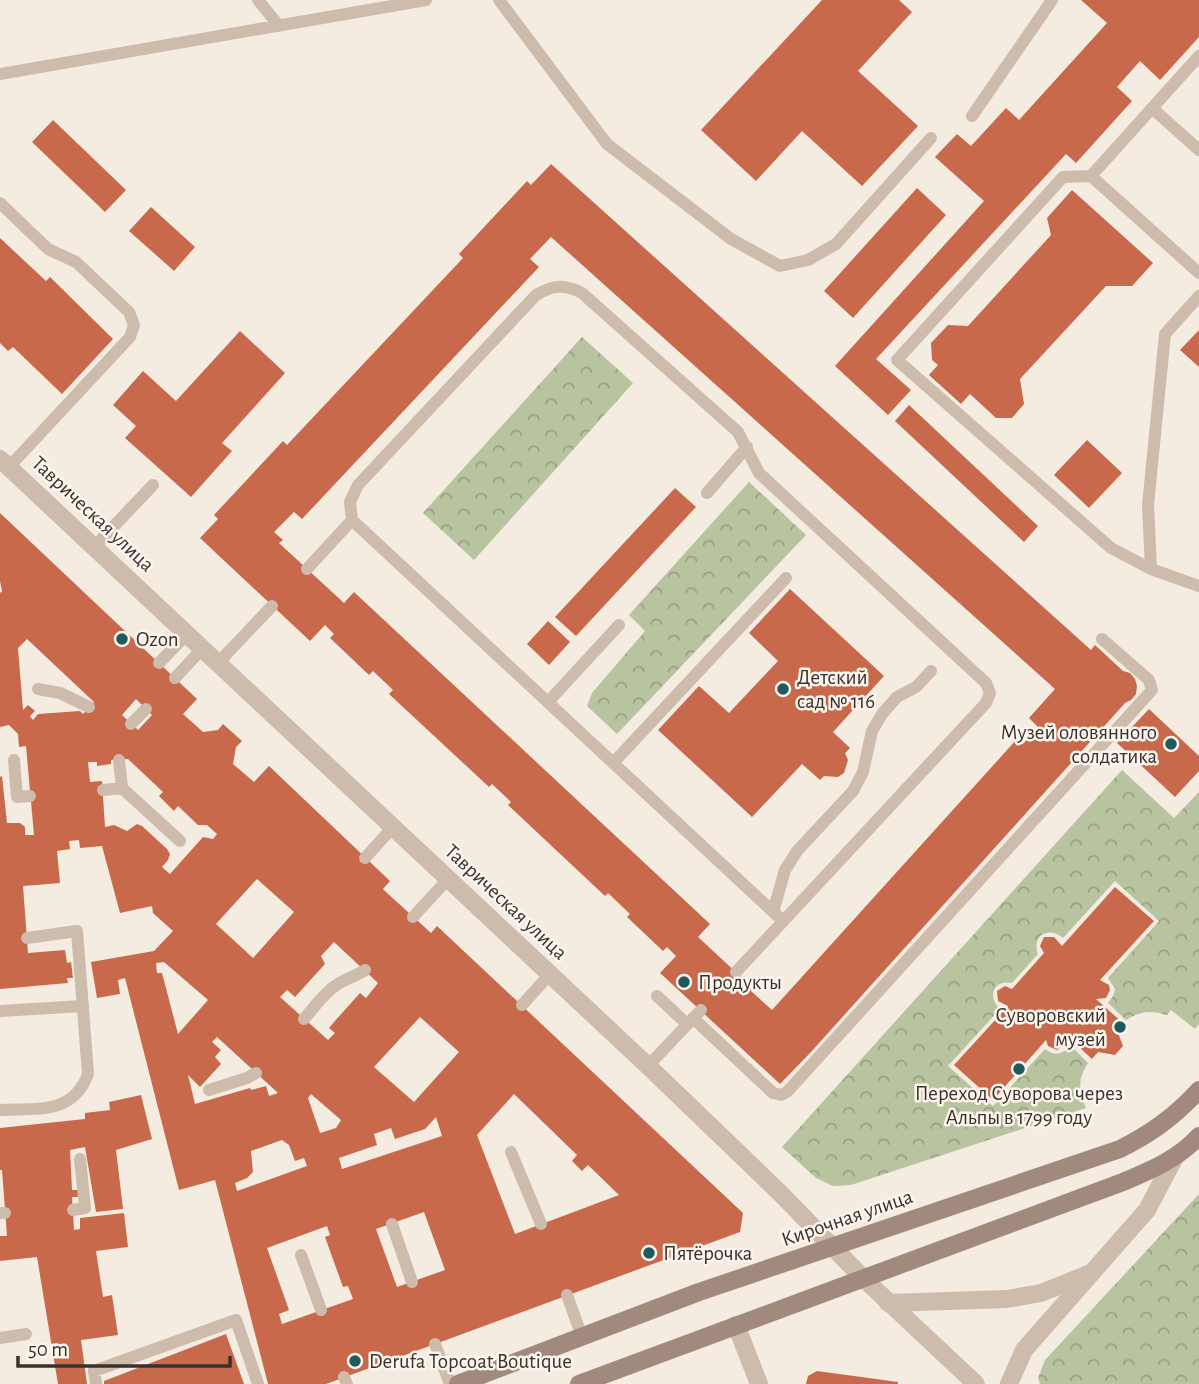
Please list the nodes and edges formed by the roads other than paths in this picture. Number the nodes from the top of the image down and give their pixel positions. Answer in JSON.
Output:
{"nodes":[{"id":1,"x":258,"y":0,"type":"edge"},
{"id":2,"x":426,"y":0,"type":"edge"},
{"id":3,"x":499,"y":0,"type":"edge"},
{"id":4,"x":1052,"y":0,"type":"edge"},
{"id":5,"x":279,"y":26,"type":"junction"},
{"id":6,"x":1199,"y":56,"type":"edge"},
{"id":7,"x":0,"y":74,"type":"edge"},
{"id":8,"x":1152,"y":108,"type":"junction"},
{"id":9,"x":972,"y":116,"type":"dead end"},
{"id":10,"x":931,"y":138,"type":"dead end"},
{"id":11,"x":1199,"y":150,"type":"edge"},
{"id":12,"x":1091,"y":176,"type":"junction"},
{"id":13,"x":0,"y":203,"type":"edge"},
{"id":14,"x":1199,"y":273,"type":"edge"},
{"id":15,"x":1199,"y":296,"type":"edge"},
{"id":16,"x":747,"y":447,"type":"junction"},
{"id":17,"x":4,"y":463,"type":"edge"},
{"id":18,"x":153,"y":485,"type":"dead end"},
{"id":19,"x":706,"y":493,"type":"dead end"},
{"id":20,"x":352,"y":520,"type":"junction"},
{"id":21,"x":94,"y":547,"type":"junction"},
{"id":22,"x":307,"y":569,"type":"dead end"},
{"id":23,"x":1151,"y":569,"type":"junction"},
{"id":24,"x":786,"y":578,"type":"dead end"},
{"id":25,"x":1199,"y":586,"type":"edge"},
{"id":26,"x":272,"y":606,"type":"dead end"},
{"id":27,"x":619,"y":625,"type":"dead end"},
{"id":28,"x":187,"y":634,"type":"junction"},
{"id":29,"x":1102,"y":639,"type":"dead end"},
{"id":30,"x":202,"y":649,"type":"junction"},
{"id":31,"x":159,"y":663,"type":"dead end"},
{"id":32,"x":218,"y":663,"type":"junction"},
{"id":33,"x":931,"y":671,"type":"dead end"},
{"id":34,"x":175,"y":678,"type":"dead end"},
{"id":35,"x":38,"y":689,"type":"dead end"},
{"id":36,"x":548,"y":702,"type":"junction"},
{"id":37,"x":89,"y":708,"type":"dead end"},
{"id":38,"x":146,"y":709,"type":"dead end"},
{"id":39,"x":131,"y":724,"type":"dead end"},
{"id":40,"x":14,"y":760,"type":"dead end"},
{"id":41,"x":119,"y":760,"type":"dead end"},
{"id":42,"x":613,"y":763,"type":"junction"},
{"id":43,"x":122,"y":788,"type":"junction"},
{"id":44,"x":103,"y":790,"type":"dead end"},
{"id":45,"x":30,"y":796,"type":"dead end"},
{"id":46,"x":393,"y":827,"type":"junction"},
{"id":47,"x":180,"y":841,"type":"dead end"},
{"id":48,"x":365,"y":858,"type":"dead end"},
{"id":49,"x":448,"y":879,"type":"junction"},
{"id":50,"x":773,"y":912,"type":"junction"},
{"id":51,"x":413,"y":917,"type":"dead end"},
{"id":52,"x":783,"y":921,"type":"junction"},
{"id":53,"x":27,"y":937,"type":"dead end"},
{"id":54,"x":365,"y":970,"type":"dead end"},
{"id":55,"x":736,"y":972,"type":"dead end"},
{"id":56,"x":550,"y":975,"type":"junction"},
{"id":57,"x":657,"y":996,"type":"dead end"},
{"id":58,"x":522,"y":1005,"type":"dead end"},
{"id":59,"x":83,"y":1006,"type":"junction"},
{"id":60,"x":0,"y":1011,"type":"edge"},
{"id":61,"x":694,"y":1017,"type":"junction"},
{"id":62,"x":304,"y":1019,"type":"dead end"},
{"id":63,"x":648,"y":1066,"type":"junction"},
{"id":64,"x":256,"y":1073,"type":"dead end"},
{"id":65,"x":209,"y":1090,"type":"dead end"},
{"id":66,"x":1199,"y":1090,"type":"edge"},
{"id":67,"x":0,"y":1110,"type":"edge"},
{"id":68,"x":1199,"y":1136,"type":"edge"},
{"id":69,"x":511,"y":1152,"type":"dead end"},
{"id":70,"x":1175,"y":1157,"type":"junction"},
{"id":71,"x":80,"y":1159,"type":"dead end"},
{"id":72,"x":73,"y":1210,"type":"dead end"},
{"id":73,"x":391,"y":1224,"type":"dead end"},
{"id":74,"x":541,"y":1224,"type":"dead end"},
{"id":75,"x":832,"y":1247,"type":"junction"},
{"id":76,"x":301,"y":1255,"type":"dead end"},
{"id":77,"x":1091,"y":1273,"type":"junction"},
{"id":78,"x":863,"y":1278,"type":"junction"},
{"id":79,"x":412,"y":1282,"type":"dead end"},
{"id":80,"x":567,"y":1295,"type":"dead end"},
{"id":81,"x":888,"y":1303,"type":"junction"},
{"id":82,"x":321,"y":1310,"type":"dead end"},
{"id":83,"x":736,"y":1325,"type":"junction"},
{"id":84,"x":26,"y":1334,"type":"dead end"},
{"id":85,"x":583,"y":1337,"type":"junction"},
{"id":86,"x":0,"y":1338,"type":"edge"},
{"id":87,"x":435,"y":1344,"type":"dead end"},
{"id":88,"x":96,"y":1384,"type":"edge"},
{"id":89,"x":258,"y":1384,"type":"edge"},
{"id":90,"x":450,"y":1384,"type":"edge"},
{"id":91,"x":458,"y":1384,"type":"edge"},
{"id":92,"x":579,"y":1384,"type":"edge"},
{"id":93,"x":759,"y":1384,"type":"edge"},
{"id":94,"x":976,"y":1384,"type":"edge"},
{"id":95,"x":1009,"y":1384,"type":"edge"}],
"edges":[{"from":1,"to":5,"type":"lane"},
{"from":2,"to":5,"type":"lane"},
{"from":3,"to":10,"type":"lane"},
{"from":4,"to":9,"type":"lane"},
{"from":5,"to":7,"type":"lane"},
{"from":6,"to":8,"type":"lane"},
{"from":8,"to":11,"type":"lane"},
{"from":8,"to":12,"type":"lane"},
{"from":12,"to":14,"type":"lane"},
{"from":12,"to":23,"type":"lane"},
{"from":13,"to":17,"type":"lane"},
{"from":15,"to":23,"type":"lane"},
{"from":16,"to":19,"type":"lane"},
{"from":16,"to":20,"type":"lane"},
{"from":16,"to":52,"type":"lane"},
{"from":17,"to":21,"type":"street","name":"Таврическая улица"},
{"from":18,"to":21,"type":"lane"},
{"from":20,"to":22,"type":"lane"},
{"from":20,"to":36,"type":"lane"},
{"from":21,"to":28,"type":"street","name":"Таврическая улица"},
{"from":23,"to":25,"type":"lane"},
{"from":24,"to":42,"type":"lane"},
{"from":26,"to":32,"type":"lane"},
{"from":27,"to":36,"type":"lane"},
{"from":28,"to":30,"type":"street","name":"Таврическая улица"},
{"from":28,"to":31,"type":"lane"},
{"from":29,"to":61,"type":"lane"},
{"from":30,"to":32,"type":"street","name":"Таврическая улица"},
{"from":30,"to":34,"type":"lane"},
{"from":32,"to":46,"type":"street","name":"Таврическая улица"},
{"from":33,"to":50,"type":"lane"},
{"from":35,"to":37,"type":"lane"},
{"from":36,"to":42,"type":"lane"},
{"from":38,"to":39,"type":"lane"},
{"from":40,"to":45,"type":"lane"},
{"from":41,"to":43,"type":"lane"},
{"from":42,"to":50,"type":"lane"},
{"from":43,"to":44,"type":"lane"},
{"from":43,"to":47,"type":"lane"},
{"from":46,"to":48,"type":"lane"},
{"from":46,"to":49,"type":"street","name":"Таврическая улица"},
{"from":49,"to":51,"type":"lane"},
{"from":49,"to":56,"type":"street","name":"Таврическая улица"},
{"from":50,"to":52,"type":"lane"},
{"from":52,"to":55,"type":"lane"},
{"from":53,"to":59,"type":"lane"},
{"from":54,"to":62,"type":"lane"},
{"from":56,"to":58,"type":"lane"},
{"from":56,"to":63,"type":"street","name":"Таврическая улица"},
{"from":57,"to":61,"type":"lane"},
{"from":59,"to":60,"type":"lane"},
{"from":59,"to":67,"type":"lane"},
{"from":61,"to":63,"type":"lane"},
{"from":63,"to":75,"type":"street","name":"Таврическая улица"},
{"from":64,"to":65,"type":"lane"},
{"from":66,"to":75,"type":"main road","name":"Кирочная улица"},
{"from":68,"to":70,"type":"main road"},
{"from":69,"to":74,"type":"lane"},
{"from":70,"to":77,"type":"street"},
{"from":70,"to":78,"type":"main road"},
{"from":71,"to":72,"type":"lane"},
{"from":73,"to":79,"type":"lane"},
{"from":75,"to":78,"type":"street","name":"Таврическая улица"},
{"from":75,"to":85,"type":"main road","name":"Кирочная улица"},
{"from":76,"to":82,"type":"lane"},
{"from":77,"to":81,"type":"street"},
{"from":77,"to":95,"type":"street"},
{"from":78,"to":81,"type":"street","name":"Таврическая улица"},
{"from":78,"to":83,"type":"main road"},
{"from":80,"to":85,"type":"lane"},
{"from":81,"to":94,"type":"street","name":"Таврическая улица"},
{"from":83,"to":92,"type":"main road"},
{"from":83,"to":93,"type":"street"},
{"from":84,"to":86,"type":"lane"},
{"from":85,"to":91,"type":"main road","name":"Кирочная улица"},
{"from":87,"to":90,"type":"lane"},
{"from":88,"to":89,"type":"lane"}]}
